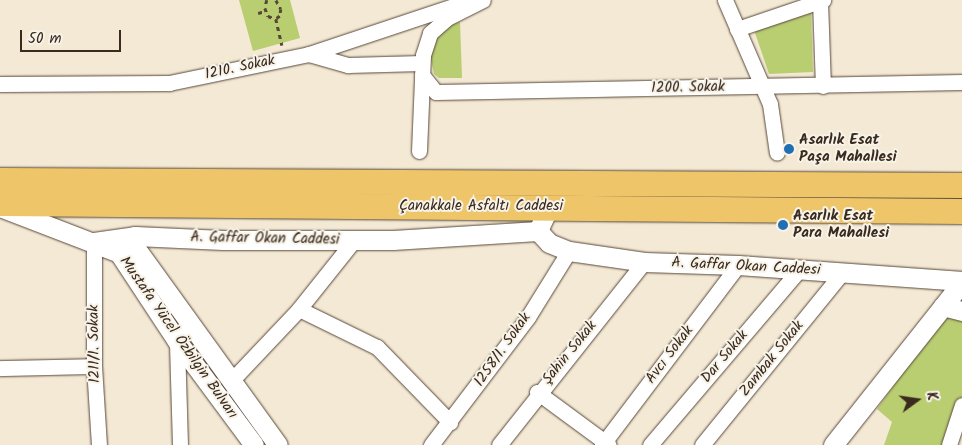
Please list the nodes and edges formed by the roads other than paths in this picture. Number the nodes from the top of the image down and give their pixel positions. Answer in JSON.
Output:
{"nodes":[{"id":1,"x":483,"y":0,"type":"edge"},
{"id":2,"x":725,"y":0,"type":"edge"},
{"id":3,"x":821,"y":0,"type":"edge"},
{"id":4,"x":462,"y":1,"type":"edge"},
{"id":5,"x":737,"y":29,"type":"junction"},
{"id":6,"x":309,"y":54,"type":"junction"},
{"id":7,"x":422,"y":69,"type":"junction"},
{"id":8,"x":962,"y":82,"type":"edge"},
{"id":9,"x":0,"y":84,"type":"edge"},
{"id":10,"x":823,"y":86,"type":"junction"},
{"id":11,"x":763,"y":87,"type":"junction"},
{"id":12,"x":419,"y":151,"type":"dead end"},
{"id":13,"x":777,"y":154,"type":"dead end"},
{"id":14,"x":0,"y":180,"type":"edge"},
{"id":15,"x":962,"y":184,"type":"edge"},
{"id":16,"x":0,"y":203,"type":"edge"},
{"id":17,"x":0,"y":207,"type":"edge"},
{"id":18,"x":549,"y":207,"type":"junction"},
{"id":19,"x":962,"y":210,"type":"edge"},
{"id":20,"x":538,"y":232,"type":"junction"},
{"id":21,"x":354,"y":240,"type":"junction"},
{"id":22,"x":94,"y":242,"type":"junction"},
{"id":23,"x":130,"y":245,"type":"junction"},
{"id":24,"x":569,"y":251,"type":"junction"},
{"id":25,"x":644,"y":262,"type":"junction"},
{"id":26,"x":738,"y":265,"type":"junction"},
{"id":27,"x":800,"y":269,"type":"junction"},
{"id":28,"x":842,"y":273,"type":"junction"},
{"id":29,"x":962,"y":282,"type":"edge"},
{"id":30,"x":943,"y":306,"type":"junction"},
{"id":31,"x":299,"y":309,"type":"junction"},
{"id":32,"x":962,"y":311,"type":"edge"},
{"id":33,"x":189,"y":322,"type":"junction"},
{"id":34,"x":177,"y":341,"type":"junction"},
{"id":35,"x":94,"y":366,"type":"junction"},
{"id":36,"x":0,"y":368,"type":"edge"},
{"id":37,"x":231,"y":381,"type":"junction"},
{"id":38,"x":537,"y":392,"type":"junction"},
{"id":39,"x":962,"y":405,"type":"edge"},
{"id":40,"x":450,"y":422,"type":"junction"},
{"id":41,"x":605,"y":444,"type":"edge"},
{"id":42,"x":953,"y":444,"type":"edge"},
{"id":43,"x":99,"y":445,"type":"edge"},
{"id":44,"x":180,"y":445,"type":"edge"},
{"id":45,"x":254,"y":445,"type":"edge"},
{"id":46,"x":278,"y":445,"type":"edge"},
{"id":47,"x":431,"y":445,"type":"edge"},
{"id":48,"x":498,"y":445,"type":"edge"},
{"id":49,"x":650,"y":445,"type":"edge"},
{"id":50,"x":702,"y":445,"type":"edge"},
{"id":51,"x":833,"y":445,"type":"edge"}],
"edges":[{"from":1,"to":7,"type":"street"},
{"from":2,"to":5,"type":"street"},
{"from":3,"to":5,"type":"street"},
{"from":3,"to":10,"type":"street"},
{"from":4,"to":6,"type":"street","name":"1210. Sokak"},
{"from":5,"to":11,"type":"street"},
{"from":6,"to":7,"type":"street"},
{"from":6,"to":9,"type":"street","name":"1210. Sokak"},
{"from":7,"to":11,"type":"street","name":"1200. Sokak"},
{"from":7,"to":12,"type":"street"},
{"from":8,"to":10,"type":"street","name":"1200. Sokak"},
{"from":10,"to":11,"type":"street","name":"1200. Sokak"},
{"from":11,"to":13,"type":"street"},
{"from":14,"to":15,"type":"highway","name":"Çanakkale Asfaltı Caddesi"},
{"from":16,"to":18,"type":"highway","name":"Çanakkale Asfaltı Caddesi"},
{"from":17,"to":22,"type":"street"},
{"from":18,"to":19,"type":"highway","name":"Çanakkale Asfaltı Caddesi"},
{"from":18,"to":20,"type":"street"},
{"from":20,"to":21,"type":"street","name":"A. Gaffar Okan Caddesi"},
{"from":20,"to":24,"type":"street","name":"A. Gaffar Okan Caddesi"},
{"from":21,"to":23,"type":"street","name":"A. Gaffar Okan Caddesi"},
{"from":21,"to":31,"type":"street"},
{"from":22,"to":23,"type":"street","name":"Mustafa Yücel Özbilgin Bulvarı"},
{"from":22,"to":35,"type":"street","name":"1211/1. Sokak"},
{"from":23,"to":33,"type":"street","name":"Mustafa Yücel Özbilgin Bulvarı"},
{"from":23,"to":34,"type":"street","name":"Mustafa Yücel Özbilgin Bulvarı"},
{"from":24,"to":25,"type":"street","name":"A. Gaffar Okan Caddesi"},
{"from":24,"to":40,"type":"street","name":"1258/1. Sokak"},
{"from":25,"to":26,"type":"street","name":"A. Gaffar Okan Caddesi"},
{"from":25,"to":38,"type":"street","name":"Şahin Sokak"},
{"from":26,"to":27,"type":"street","name":"A. Gaffar Okan Caddesi"},
{"from":26,"to":41,"type":"street","name":"Avcı Sokak"},
{"from":27,"to":28,"type":"street","name":"A. Gaffar Okan Caddesi"},
{"from":27,"to":49,"type":"street","name":"Dar Sokak"},
{"from":28,"to":29,"type":"street","name":"A. Gaffar Okan Caddesi"},
{"from":28,"to":50,"type":"street","name":"Zambak Sokak"},
{"from":29,"to":30,"type":"street"},
{"from":30,"to":32,"type":"street"},
{"from":30,"to":51,"type":"street"},
{"from":31,"to":37,"type":"street"},
{"from":31,"to":40,"type":"street"},
{"from":33,"to":34,"type":"street"},
{"from":33,"to":37,"type":"street","name":"Mustafa Yücel Özbilgin Bulvarı"},
{"from":34,"to":44,"type":"street"},
{"from":34,"to":45,"type":"street","name":"Mustafa Yücel Özbilgin Bulvarı"},
{"from":35,"to":36,"type":"street"},
{"from":35,"to":43,"type":"street","name":"1211/1. Sokak"},
{"from":37,"to":46,"type":"street","name":"Mustafa Yücel Özbilgin Bulvarı"},
{"from":38,"to":41,"type":"street"},
{"from":38,"to":48,"type":"street","name":"Şahin Sokak"},
{"from":39,"to":42,"type":"street"},
{"from":40,"to":47,"type":"street","name":"1258/1. Sokak"}]}
